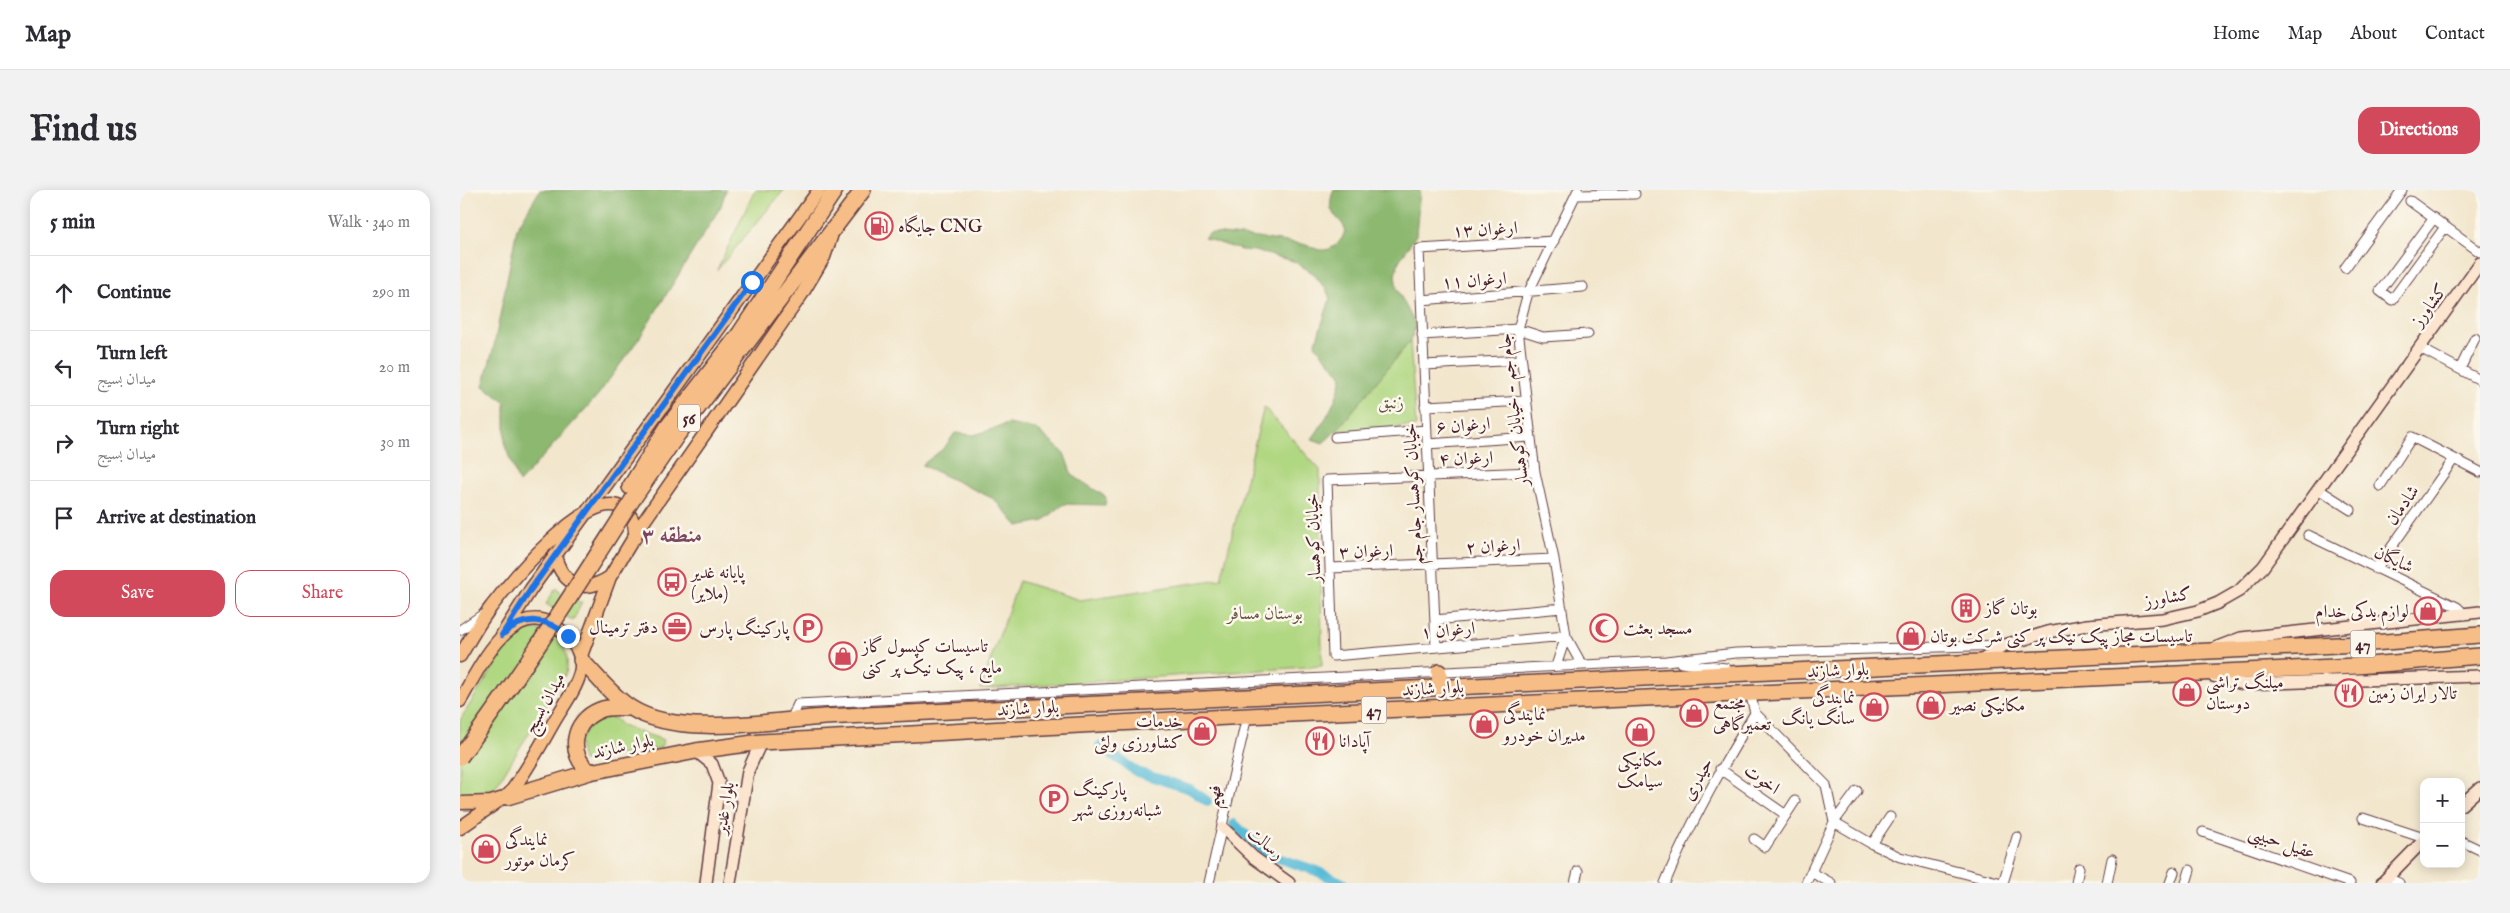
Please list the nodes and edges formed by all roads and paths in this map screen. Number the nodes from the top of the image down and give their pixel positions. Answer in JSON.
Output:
{"nodes":[{"id":1,"x":819,"y":190,"type":"edge"},
{"id":2,"x":835,"y":190,"type":"edge"},
{"id":3,"x":863,"y":190,"type":"edge"},
{"id":4,"x":2398,"y":191,"type":"edge"},
{"id":5,"x":1578,"y":192,"type":"edge"},
{"id":6,"x":1635,"y":194,"type":"dead end"},
{"id":7,"x":2410,"y":201,"type":"dead end"},
{"id":8,"x":2434,"y":218,"type":"junction"},
{"id":9,"x":2445,"y":227,"type":"junction"},
{"id":10,"x":832,"y":233,"type":"junction"},
{"id":11,"x":1554,"y":241,"type":"junction"},
{"id":12,"x":1418,"y":249,"type":"joint"},
{"id":13,"x":2480,"y":252,"type":"edge"},
{"id":14,"x":2344,"y":268,"type":"dead end"},
{"id":15,"x":2478,"y":268,"type":"edge"},
{"id":16,"x":1583,"y":287,"type":"dead end"},
{"id":17,"x":1528,"y":293,"type":"junction"},
{"id":18,"x":1421,"y":300,"type":"junction"},
{"id":19,"x":1518,"y":329,"type":"junction"},
{"id":20,"x":1588,"y":334,"type":"dead end"},
{"id":21,"x":1422,"y":335,"type":"junction"},
{"id":22,"x":745,"y":337,"type":"junction"},
{"id":23,"x":2475,"y":338,"type":"dead end"},
{"id":24,"x":2420,"y":348,"type":"junction"},
{"id":25,"x":1521,"y":360,"type":"junction"},
{"id":26,"x":1424,"y":365,"type":"junction"},
{"id":27,"x":2460,"y":369,"type":"junction"},
{"id":28,"x":2480,"y":380,"type":"edge"},
{"id":29,"x":1526,"y":401,"type":"junction"},
{"id":30,"x":1426,"y":406,"type":"junction"},
{"id":31,"x":1427,"y":430,"type":"junction"},
{"id":32,"x":1335,"y":437,"type":"dead end"},
{"id":33,"x":1530,"y":437,"type":"junction"},
{"id":34,"x":1427,"y":444,"type":"junction"},
{"id":35,"x":2454,"y":459,"type":"junction"},
{"id":36,"x":1535,"y":472,"type":"junction"},
{"id":37,"x":2480,"y":472,"type":"edge"},
{"id":38,"x":1429,"y":476,"type":"junction"},
{"id":39,"x":1327,"y":480,"type":"joint"},
{"id":40,"x":2380,"y":486,"type":"dead end"},
{"id":41,"x":2318,"y":489,"type":"junction"},
{"id":42,"x":629,"y":496,"type":"junction"},
{"id":43,"x":2351,"y":510,"type":"dead end"},
{"id":44,"x":586,"y":513,"type":"junction"},
{"id":45,"x":2308,"y":534,"type":"dead end"},
{"id":46,"x":635,"y":538,"type":"junction"},
{"id":47,"x":555,"y":556,"type":"junction"},
{"id":48,"x":1554,"y":559,"type":"junction"},
{"id":49,"x":1433,"y":565,"type":"junction"},
{"id":50,"x":1330,"y":568,"type":"junction"},
{"id":51,"x":2376,"y":570,"type":"junction"},
{"id":52,"x":610,"y":577,"type":"junction"},
{"id":53,"x":490,"y":608,"type":"junction"},
{"id":54,"x":1562,"y":608,"type":"junction"},
{"id":55,"x":2480,"y":612,"type":"edge"},
{"id":56,"x":2465,"y":615,"type":"junction"},
{"id":57,"x":1435,"y":620,"type":"junction"},
{"id":58,"x":460,"y":630,"type":"edge"},
{"id":59,"x":2480,"y":634,"type":"edge"},
{"id":60,"x":502,"y":635,"type":"junction"},
{"id":61,"x":1566,"y":636,"type":"junction"},
{"id":62,"x":2005,"y":645,"type":"junction"},
{"id":63,"x":1436,"y":647,"type":"junction"},
{"id":64,"x":2204,"y":652,"type":"junction"},
{"id":65,"x":460,"y":656,"type":"edge"},
{"id":66,"x":1333,"y":656,"type":"joint"},
{"id":67,"x":2480,"y":656,"type":"edge"},
{"id":68,"x":581,"y":658,"type":"junction"},
{"id":69,"x":1666,"y":661,"type":"junction"},
{"id":70,"x":1978,"y":663,"type":"junction"},
{"id":71,"x":1582,"y":665,"type":"junction"},
{"id":72,"x":1556,"y":666,"type":"junction"},
{"id":73,"x":1439,"y":672,"type":"junction"},
{"id":74,"x":2204,"y":673,"type":"junction"},
{"id":75,"x":1766,"y":674,"type":"junction"},
{"id":76,"x":2480,"y":676,"type":"edge"},
{"id":77,"x":1440,"y":689,"type":"junction"},
{"id":78,"x":1750,"y":693,"type":"junction"},
{"id":79,"x":936,"y":697,"type":"junction"},
{"id":80,"x":460,"y":701,"type":"edge"},
{"id":81,"x":631,"y":708,"type":"junction"},
{"id":82,"x":934,"y":712,"type":"junction"},
{"id":83,"x":1755,"y":713,"type":"junction"},
{"id":84,"x":1247,"y":716,"type":"junction"},
{"id":85,"x":791,"y":720,"type":"junction"},
{"id":86,"x":460,"y":741,"type":"edge"},
{"id":87,"x":761,"y":742,"type":"junction"},
{"id":88,"x":696,"y":751,"type":"junction"},
{"id":89,"x":460,"y":757,"type":"edge"},
{"id":90,"x":1720,"y":770,"type":"junction"},
{"id":91,"x":590,"y":772,"type":"junction"},
{"id":92,"x":2480,"y":788,"type":"edge"},
{"id":93,"x":1857,"y":791,"type":"dead end"},
{"id":94,"x":718,"y":797,"type":"junction"},
{"id":95,"x":743,"y":798,"type":"junction"},
{"id":96,"x":503,"y":799,"type":"junction"},
{"id":97,"x":1795,"y":801,"type":"dead end"},
{"id":98,"x":2465,"y":801,"type":"edge"},
{"id":99,"x":460,"y":803,"type":"edge"},
{"id":100,"x":1786,"y":815,"type":"junction"},
{"id":101,"x":1890,"y":817,"type":"dead end"},
{"id":102,"x":2363,"y":818,"type":"dead end"},
{"id":103,"x":1834,"y":822,"type":"junction"},
{"id":104,"x":460,"y":828,"type":"edge"},
{"id":105,"x":1223,"y":828,"type":"junction"},
{"id":106,"x":2203,"y":832,"type":"dead end"},
{"id":107,"x":2017,"y":837,"type":"dead end"},
{"id":108,"x":2420,"y":838,"type":"edge"},
{"id":109,"x":1754,"y":839,"type":"dead end"},
{"id":110,"x":2420,"y":843,"type":"edge"},
{"id":111,"x":2465,"y":843,"type":"edge"},
{"id":112,"x":1872,"y":844,"type":"junction"},
{"id":113,"x":2480,"y":850,"type":"edge"},
{"id":114,"x":2112,"y":859,"type":"dead end"},
{"id":115,"x":2079,"y":868,"type":"dead end"},
{"id":116,"x":1578,"y":870,"type":"dead end"},
{"id":117,"x":2190,"y":870,"type":"dead end"},
{"id":118,"x":1811,"y":872,"type":"junction"},
{"id":119,"x":2174,"y":872,"type":"dead end"},
{"id":120,"x":2384,"y":881,"type":"edge"},
{"id":121,"x":706,"y":883,"type":"edge"},
{"id":122,"x":730,"y":883,"type":"edge"},
{"id":123,"x":1210,"y":883,"type":"edge"},
{"id":124,"x":1289,"y":883,"type":"edge"},
{"id":125,"x":1575,"y":883,"type":"edge"},
{"id":126,"x":1665,"y":883,"type":"edge"},
{"id":127,"x":1806,"y":883,"type":"edge"},
{"id":128,"x":1831,"y":883,"type":"edge"},
{"id":129,"x":2003,"y":883,"type":"edge"},
{"id":130,"x":2076,"y":883,"type":"edge"},
{"id":131,"x":2106,"y":883,"type":"edge"},
{"id":132,"x":2170,"y":883,"type":"edge"},
{"id":133,"x":2186,"y":883,"type":"edge"},
{"id":134,"x":2350,"y":883,"type":"edge"},
{"id":135,"x":2398,"y":883,"type":"edge"}],
"edges":[{"from":1,"to":44,"type":"main road"},
{"from":2,"to":22,"type":"highway","number":"56"},
{"from":3,"to":10,"type":"highway","number":"56"},
{"from":4,"to":14,"type":"street"},
{"from":5,"to":6,"type":"street"},
{"from":5,"to":11,"type":"street","name":"جام جم - خیابان کوهسار"},
{"from":7,"to":8,"type":"street"},
{"from":8,"to":9,"type":"street"},
{"from":8,"to":9,"type":"street"},
{"from":9,"to":13,"type":"street"},
{"from":10,"to":22,"type":"highway","number":"56"},
{"from":10,"to":46,"type":"main road"},
{"from":11,"to":12,"type":"street","name":"ارغوان ۱۳"},
{"from":11,"to":17,"type":"street","name":"جام جم - خیابان کوهسار"},
{"from":12,"to":18,"type":"street","name":"خیابان کوهسار جام جم"},
{"from":15,"to":24,"type":"main road","name":"کشاورز"},
{"from":16,"to":17,"type":"street","name":"ارغوان ۱۱"},
{"from":17,"to":18,"type":"street","name":"ارغوان ۱۱"},
{"from":17,"to":19,"type":"street","name":"جام جم - خیابان کوهسار"},
{"from":18,"to":21,"type":"street","name":"خیابان کوهسار جام جم"},
{"from":19,"to":20,"type":"street"},
{"from":19,"to":21,"type":"street"},
{"from":19,"to":25,"type":"street","name":"جام جم - خیابان کوهسار"},
{"from":21,"to":26,"type":"street","name":"خیابان کوهسار جام جم"},
{"from":22,"to":42,"type":"highway","number":"56"},
{"from":23,"to":27,"type":"street"},
{"from":24,"to":27,"type":"street"},
{"from":24,"to":41,"type":"main road","name":"کشاورز"},
{"from":25,"to":26,"type":"street"},
{"from":25,"to":29,"type":"street","name":"جام جم - خیابان کوهسار"},
{"from":26,"to":30,"type":"street","name":"خیابان کوهسار جام جم"},
{"from":27,"to":28,"type":"street"},
{"from":29,"to":30,"type":"street"},
{"from":29,"to":33,"type":"street","name":"جام جم - خیابان کوهسار"},
{"from":30,"to":31,"type":"street","name":"خیابان کوهسار جام جم"},
{"from":31,"to":32,"type":"street"},
{"from":31,"to":34,"type":"street","name":"خیابان کوهسار جام جم"},
{"from":33,"to":34,"type":"street","name":"ارغوان ۶"},
{"from":33,"to":36,"type":"street","name":"جام جم - خیابان کوهسار"},
{"from":34,"to":38,"type":"street","name":"خیابان کوهسار جام جم"},
{"from":35,"to":37,"type":"street"},
{"from":35,"to":40,"type":"street"},
{"from":35,"to":51,"type":"street","name":"شادمان"},
{"from":36,"to":38,"type":"street","name":"ارغوان ۴"},
{"from":36,"to":48,"type":"street","name":"جام جم - خیابان کوهسار"},
{"from":38,"to":39,"type":"street","name":"ارغوان ۴"},
{"from":38,"to":49,"type":"street","name":"خیابان کوهسار جام جم"},
{"from":39,"to":50,"type":"street","name":"خیابان کوهسار"},
{"from":41,"to":43,"type":"street"},
{"from":41,"to":62,"type":"main road","name":"کشاورز"},
{"from":42,"to":86,"type":"highway","number":"56"},
{"from":42,"to":89,"type":"highway","number":"56","bridge":true},
{"from":44,"to":46,"type":"main road"},
{"from":44,"to":47,"type":"main road"},
{"from":44,"to":53,"type":"main road"},
{"from":45,"to":51,"type":"street","name":"شایگان"},
{"from":46,"to":52,"type":"main road"},
{"from":47,"to":52,"type":"main road"},
{"from":47,"to":60,"type":"main road"},
{"from":48,"to":49,"type":"street","name":"ارغوان ۲"},
{"from":48,"to":54,"type":"street","name":"جام جم - خیابان کوهسار"},
{"from":49,"to":50,"type":"street","name":"ارغوان ۳"},
{"from":49,"to":57,"type":"street","name":"خیابان کوهسار جام جم"},
{"from":50,"to":66,"type":"street","name":"خیابان کوهسار"},
{"from":51,"to":56,"type":"street","name":"شایگان"},
{"from":52,"to":68,"type":"main road"},
{"from":53,"to":58,"type":"street"},
{"from":53,"to":65,"type":"main road"},
{"from":54,"to":57,"type":"street"},
{"from":54,"to":61,"type":"street","name":"جام جم - خیابان کوهسار"},
{"from":55,"to":56,"type":"main road"},
{"from":56,"to":64,"type":"main road"},
{"from":57,"to":63,"type":"street","name":"خیابان کوهسار جام جم"},
{"from":59,"to":64,"type":"highway","name":"بلوار شازند","number":"47"},
{"from":60,"to":68,"type":"main road","name":"میدان بسیج"},
{"from":60,"to":80,"type":"main road","name":"میدان بسیج"},
{"from":61,"to":63,"type":"street","name":"ارغوان ۱"},
{"from":61,"to":71,"type":"street"},
{"from":61,"to":72,"type":"street"},
{"from":62,"to":69,"type":"street"},
{"from":62,"to":70,"type":"main road","name":"کشاورز"},
{"from":63,"to":66,"type":"street","name":"ارغوان ۱"},
{"from":64,"to":70,"type":"highway","name":"بلوار شازند","number":"47"},
{"from":67,"to":74,"type":"highway","name":"بلوار شازند","number":"47"},
{"from":68,"to":81,"type":"highway","name":"بلوار شازند","number":"47"},
{"from":68,"to":96,"type":"main road","name":"میدان بسیج"},
{"from":69,"to":71,"type":"street"},
{"from":69,"to":75,"type":"street"},
{"from":70,"to":75,"type":"highway","name":"بلوار شازند","number":"47"},
{"from":71,"to":72,"type":"street"},
{"from":72,"to":73,"type":"street"},
{"from":73,"to":77,"type":"highway"},
{"from":73,"to":79,"type":"street"},
{"from":74,"to":76,"type":"main road"},
{"from":74,"to":78,"type":"highway","name":"بلوار شازند","number":"47"},
{"from":75,"to":77,"type":"highway","name":"بلوار شازند","number":"47"},
{"from":77,"to":82,"type":"highway","name":"بلوار شازند","number":"47"},
{"from":78,"to":83,"type":"street"},
{"from":78,"to":84,"type":"highway","name":"بلوار شازند","number":"47"},
{"from":79,"to":82,"type":"highway"},
{"from":79,"to":85,"type":"street"},
{"from":81,"to":85,"type":"highway","name":"بلوار شازند","number":"47"},
{"from":81,"to":91,"type":"highway"},
{"from":82,"to":85,"type":"highway","name":"بلوار شازند","number":"47"},
{"from":83,"to":90,"type":"street","name":"حیدری"},
{"from":83,"to":103,"type":"street"},
{"from":84,"to":87,"type":"highway","name":"بلوار شازند","number":"47"},
{"from":84,"to":105,"type":"street","name":"فهیم"},
{"from":87,"to":88,"type":"highway","name":"بلوار شازند","number":"47"},
{"from":87,"to":95,"type":"main road","name":"بلوار غدیر"},
{"from":88,"to":91,"type":"highway","name":"بلوار شازند","number":"47"},
{"from":88,"to":94,"type":"main road","name":"بلوار غدیر"},
{"from":90,"to":100,"type":"street","name":"اخوت"},
{"from":90,"to":126,"type":"street","name":"حیدری"},
{"from":91,"to":96,"type":"highway","name":"بلوار شازند","number":"47"},
{"from":92,"to":98,"type":"main road"},
{"from":93,"to":103,"type":"street"},
{"from":94,"to":95,"type":"main road"},
{"from":94,"to":121,"type":"main road","name":"بلوار غدیر"},
{"from":95,"to":122,"type":"main road","name":"بلوار غدیر"},
{"from":96,"to":99,"type":"main road"},
{"from":96,"to":104,"type":"main road"},
{"from":97,"to":100,"type":"street"},
{"from":100,"to":109,"type":"street"},
{"from":101,"to":112,"type":"street"},
{"from":102,"to":108,"type":"street"},
{"from":103,"to":112,"type":"street"},
{"from":103,"to":118,"type":"street"},
{"from":105,"to":123,"type":"street","name":"فهیم"},
{"from":105,"to":124,"type":"main road","name":"رسالت"},
{"from":106,"to":134,"type":"street","name":"عقیل حبیبی"},
{"from":107,"to":129,"type":"street"},
{"from":110,"to":120,"type":"main road"},
{"from":111,"to":113,"type":"street"},
{"from":112,"to":129,"type":"street"},
{"from":114,"to":131,"type":"street"},
{"from":115,"to":130,"type":"street"},
{"from":116,"to":125,"type":"street"},
{"from":117,"to":133,"type":"street"},
{"from":118,"to":127,"type":"street"},
{"from":118,"to":128,"type":"street"},
{"from":119,"to":132,"type":"street"},
{"from":120,"to":135,"type":"street"}]}
